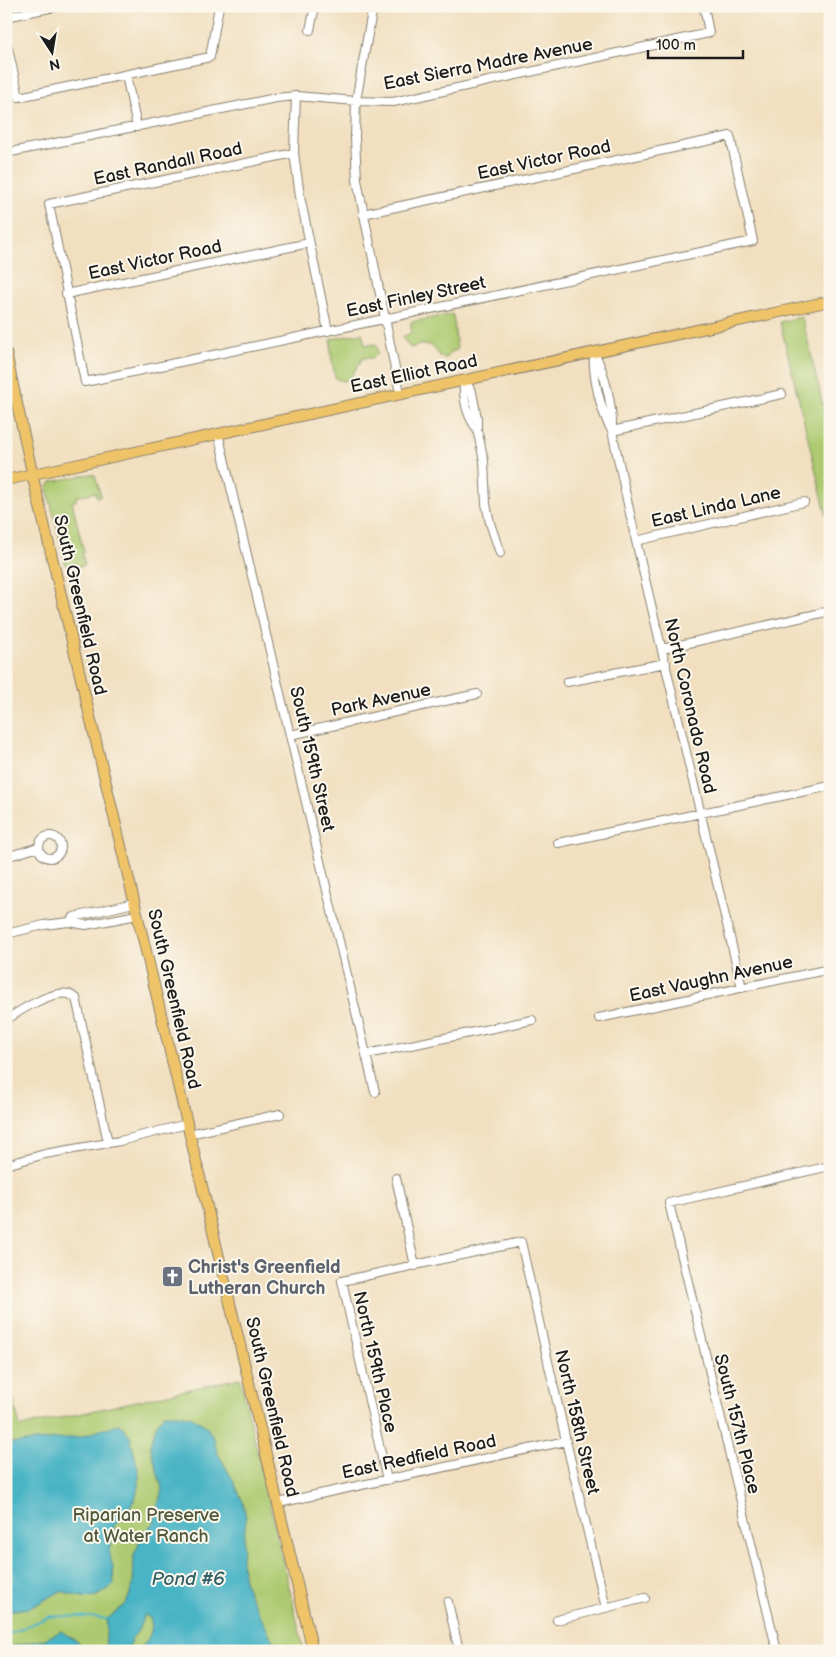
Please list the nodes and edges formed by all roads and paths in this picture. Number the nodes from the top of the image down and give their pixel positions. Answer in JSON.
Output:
{"nodes":[{"id":1,"x":59,"y":6,"type":"edge"},
{"id":2,"x":219,"y":6,"type":"edge"},
{"id":3,"x":315,"y":6,"type":"edge"},
{"id":4,"x":704,"y":6,"type":"edge"},
{"id":5,"x":371,"y":7,"type":"edge"},
{"id":6,"x":6,"y":17,"type":"edge"},
{"id":7,"x":310,"y":30,"type":"dead end"},
{"id":8,"x":6,"y":40,"type":"edge"},
{"id":9,"x":126,"y":75,"type":"junction"},
{"id":10,"x":296,"y":96,"type":"junction"},
{"id":11,"x":356,"y":101,"type":"junction"},
{"id":12,"x":137,"y":127,"type":"junction"},
{"id":13,"x":6,"y":153,"type":"edge"},
{"id":14,"x":294,"y":153,"type":"junction"},
{"id":15,"x":363,"y":214,"type":"junction"},
{"id":16,"x":754,"y":241,"type":"joint"},
{"id":17,"x":309,"y":243,"type":"junction"},
{"id":18,"x":66,"y":294,"type":"junction"},
{"id":19,"x":830,"y":301,"type":"edge"},
{"id":20,"x":385,"y":319,"type":"junction"},
{"id":21,"x":328,"y":331,"type":"junction"},
{"id":22,"x":594,"y":352,"type":"junction"},
{"id":23,"x":6,"y":354,"type":"edge"},
{"id":24,"x":464,"y":380,"type":"junction"},
{"id":25,"x":400,"y":393,"type":"junction"},
{"id":26,"x":782,"y":394,"type":"dead end"},
{"id":27,"x":612,"y":431,"type":"junction"},
{"id":28,"x":218,"y":433,"type":"junction"},
{"id":29,"x":32,"y":474,"type":"junction"},
{"id":30,"x":6,"y":480,"type":"edge"},
{"id":31,"x":804,"y":502,"type":"dead end"},
{"id":32,"x":636,"y":541,"type":"junction"},
{"id":33,"x":500,"y":553,"type":"dead end"},
{"id":34,"x":830,"y":611,"type":"edge"},
{"id":35,"x":662,"y":649,"type":"junction"},
{"id":36,"x":666,"y":663,"type":"junction"},
{"id":37,"x":567,"y":682,"type":"dead end"},
{"id":38,"x":477,"y":694,"type":"dead end"},
{"id":39,"x":290,"y":735,"type":"junction"},
{"id":40,"x":830,"y":786,"type":"edge"},
{"id":41,"x":700,"y":813,"type":"junction"},
{"id":42,"x":558,"y":843,"type":"dead end"},
{"id":43,"x":39,"y":847,"type":"dead end"},
{"id":44,"x":6,"y":857,"type":"edge"},
{"id":45,"x":134,"y":902,"type":"junction"},
{"id":46,"x":99,"y":911,"type":"junction"},
{"id":47,"x":137,"y":915,"type":"junction"},
{"id":48,"x":69,"y":922,"type":"junction"},
{"id":49,"x":102,"y":922,"type":"junction"},
{"id":50,"x":6,"y":934,"type":"edge"},
{"id":51,"x":830,"y":969,"type":"edge"},
{"id":52,"x":742,"y":988,"type":"junction"},
{"id":53,"x":599,"y":1018,"type":"dead end"},
{"id":54,"x":6,"y":1020,"type":"edge"},
{"id":55,"x":532,"y":1020,"type":"dead end"},
{"id":56,"x":367,"y":1054,"type":"junction"},
{"id":57,"x":375,"y":1092,"type":"dead end"},
{"id":58,"x":280,"y":1114,"type":"dead end"},
{"id":59,"x":188,"y":1129,"type":"junction"},
{"id":60,"x":108,"y":1142,"type":"junction"},
{"id":61,"x":6,"y":1165,"type":"edge"},
{"id":62,"x":830,"y":1166,"type":"edge"},
{"id":63,"x":396,"y":1178,"type":"dead end"},
{"id":64,"x":415,"y":1266,"type":"junction"},
{"id":65,"x":566,"y":1440,"type":"junction"},
{"id":66,"x":387,"y":1480,"type":"junction"},
{"id":67,"x":278,"y":1503,"type":"junction"},
{"id":68,"x":645,"y":1598,"type":"dead end"},
{"id":69,"x":448,"y":1602,"type":"dead end"},
{"id":70,"x":606,"y":1608,"type":"junction"},
{"id":71,"x":557,"y":1620,"type":"dead end"},
{"id":72,"x":313,"y":1651,"type":"edge"},
{"id":73,"x":459,"y":1651,"type":"edge"},
{"id":74,"x":777,"y":1651,"type":"edge"}],
"edges":[{"from":1,"to":6,"type":"street"},
{"from":2,"to":9,"type":"street"},
{"from":3,"to":7,"type":"street"},
{"from":4,"to":11,"type":"street","name":"East Sierra Madre Avenue"},
{"from":5,"to":11,"type":"street"},
{"from":8,"to":9,"type":"street"},
{"from":9,"to":12,"type":"street"},
{"from":10,"to":11,"type":"street","name":"East Sierra Madre Avenue"},
{"from":10,"to":12,"type":"street","name":"East Sierra Madre Avenue"},
{"from":10,"to":14,"type":"street"},
{"from":11,"to":15,"type":"street"},
{"from":12,"to":13,"type":"street","name":"East Sierra Madre Avenue"},
{"from":14,"to":17,"type":"street"},
{"from":14,"to":18,"type":"street","name":"East Randall Road"},
{"from":15,"to":16,"type":"street","name":"East Victor Road"},
{"from":15,"to":20,"type":"street"},
{"from":16,"to":20,"type":"street","name":"East Finley Street"},
{"from":17,"to":18,"type":"street","name":"East Victor Road"},
{"from":17,"to":21,"type":"street"},
{"from":18,"to":21,"type":"street","name":"East Finley Street"},
{"from":19,"to":22,"type":"main road","name":"East Elliot Road"},
{"from":20,"to":21,"type":"street","name":"East Finley Street"},
{"from":20,"to":25,"type":"street"},
{"from":22,"to":24,"type":"main road","name":"East Elliot Road"},
{"from":22,"to":27,"type":"street","name":"North Coronado Road"},
{"from":23,"to":29,"type":"main road","name":"South Greenfield Road"},
{"from":24,"to":25,"type":"main road","name":"East Elliot Road"},
{"from":24,"to":33,"type":"street"},
{"from":25,"to":28,"type":"main road","name":"East Elliot Road"},
{"from":26,"to":27,"type":"street"},
{"from":27,"to":32,"type":"street","name":"North Coronado Road"},
{"from":28,"to":29,"type":"main road","name":"East Elliot Road"},
{"from":28,"to":39,"type":"street","name":"South 159th Street"},
{"from":29,"to":30,"type":"main road","name":"East Elliot Road"},
{"from":29,"to":45,"type":"main road","name":"South Greenfield Road"},
{"from":31,"to":32,"type":"street","name":"East Linda Lane"},
{"from":32,"to":35,"type":"street","name":"North Coronado Road"},
{"from":34,"to":35,"type":"street"},
{"from":35,"to":36,"type":"street","name":"North Coronado Road"},
{"from":36,"to":37,"type":"street"},
{"from":36,"to":41,"type":"street","name":"North Coronado Road"},
{"from":38,"to":39,"type":"street","name":"Park Avenue"},
{"from":39,"to":56,"type":"street","name":"South 159th Street"},
{"from":40,"to":41,"type":"street"},
{"from":41,"to":42,"type":"street"},
{"from":41,"to":52,"type":"street","name":"North Coronado Road"},
{"from":43,"to":44,"type":"street"},
{"from":45,"to":46,"type":"street"},
{"from":45,"to":47,"type":"main road","name":"South Greenfield Road"},
{"from":46,"to":48,"type":"street"},
{"from":46,"to":49,"type":"street"},
{"from":47,"to":49,"type":"street"},
{"from":47,"to":59,"type":"main road","name":"South Greenfield Road"},
{"from":48,"to":49,"type":"street"},
{"from":48,"to":50,"type":"street"},
{"from":51,"to":52,"type":"street","name":"East Vaughn Avenue"},
{"from":52,"to":53,"type":"street","name":"East Vaughn Avenue"},
{"from":54,"to":60,"type":"street"},
{"from":55,"to":56,"type":"street"},
{"from":56,"to":57,"type":"street","name":"South 159th Street"},
{"from":58,"to":59,"type":"street"},
{"from":59,"to":60,"type":"street"},
{"from":59,"to":67,"type":"main road","name":"South Greenfield Road"},
{"from":60,"to":61,"type":"street"},
{"from":62,"to":74,"type":"street","name":"South 157th Place"},
{"from":63,"to":64,"type":"street"},
{"from":64,"to":65,"type":"street","name":"North 158th Street"},
{"from":64,"to":66,"type":"street","name":"North 159th Place"},
{"from":65,"to":66,"type":"street","name":"East Redfield Road"},
{"from":65,"to":70,"type":"street","name":"North 158th Street"},
{"from":66,"to":67,"type":"street","name":"East Redfield Road"},
{"from":67,"to":72,"type":"main road","name":"South Greenfield Road"},
{"from":68,"to":70,"type":"street"},
{"from":69,"to":73,"type":"street"},
{"from":70,"to":71,"type":"street"}]}
